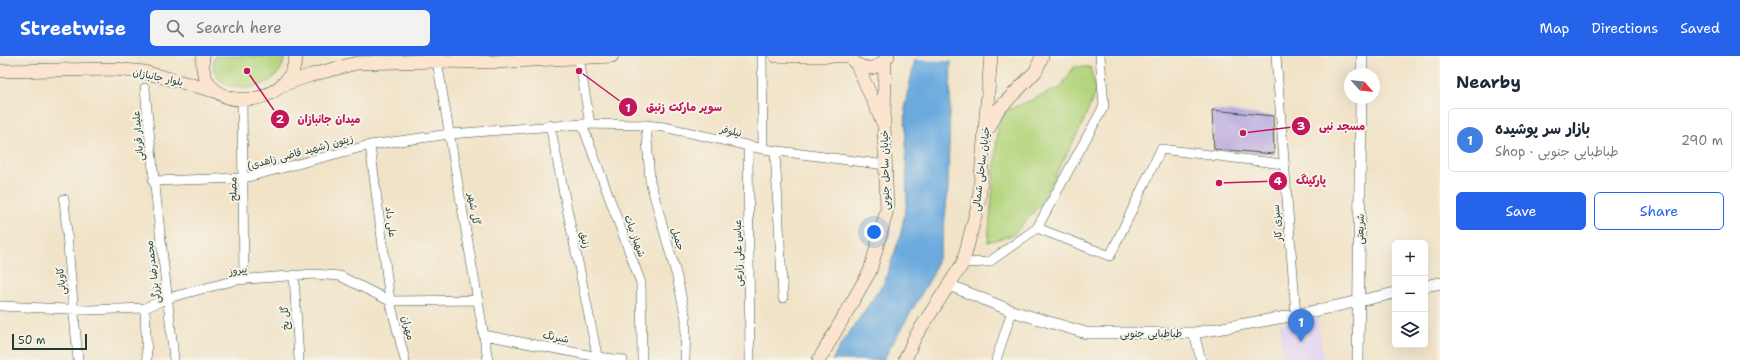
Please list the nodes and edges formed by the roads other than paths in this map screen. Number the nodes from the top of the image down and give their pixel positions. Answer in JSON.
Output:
{"nodes":[{"id":1,"x":203,"y":56,"type":"edge"},
{"id":2,"x":296,"y":56,"type":"edge"},
{"id":3,"x":612,"y":56,"type":"edge"},
{"id":4,"x":762,"y":56,"type":"edge"},
{"id":5,"x":776,"y":56,"type":"edge"},
{"id":6,"x":991,"y":56,"type":"edge"},
{"id":7,"x":1042,"y":56,"type":"edge"},
{"id":8,"x":1100,"y":56,"type":"edge"},
{"id":9,"x":1276,"y":56,"type":"edge"},
{"id":10,"x":1362,"y":56,"type":"edge"},
{"id":11,"x":579,"y":58,"type":"junction"},
{"id":12,"x":887,"y":58,"type":"edge"},
{"id":13,"x":852,"y":59,"type":"edge"},
{"id":14,"x":437,"y":61,"type":"junction"},
{"id":15,"x":1362,"y":68,"type":"edge"},
{"id":16,"x":0,"y":71,"type":"edge"},
{"id":17,"x":282,"y":86,"type":"junction"},
{"id":18,"x":145,"y":88,"type":"dead end"},
{"id":19,"x":218,"y":92,"type":"junction"},
{"id":20,"x":242,"y":100,"type":"junction"},
{"id":21,"x":1362,"y":104,"type":"edge"},
{"id":22,"x":586,"y":124,"type":"junction"},
{"id":23,"x":550,"y":125,"type":"junction"},
{"id":24,"x":646,"y":125,"type":"junction"},
{"id":25,"x":884,"y":125,"type":"junction"},
{"id":26,"x":450,"y":134,"type":"junction"},
{"id":27,"x":985,"y":137,"type":"junction"},
{"id":28,"x":370,"y":145,"type":"junction"},
{"id":29,"x":748,"y":146,"type":"junction"},
{"id":30,"x":763,"y":149,"type":"junction"},
{"id":31,"x":775,"y":151,"type":"junction"},
{"id":32,"x":1283,"y":164,"type":"junction"},
{"id":33,"x":886,"y":165,"type":"junction"},
{"id":34,"x":244,"y":178,"type":"junction"},
{"id":35,"x":153,"y":182,"type":"junction"},
{"id":36,"x":64,"y":200,"type":"dead end"},
{"id":37,"x":1037,"y":228,"type":"junction"},
{"id":38,"x":963,"y":263,"type":"junction"},
{"id":39,"x":294,"y":275,"type":"junction"},
{"id":40,"x":244,"y":279,"type":"junction"},
{"id":41,"x":1440,"y":283,"type":"edge"},
{"id":42,"x":949,"y":285,"type":"junction"},
{"id":43,"x":1428,"y":285,"type":"edge"},
{"id":44,"x":1392,"y":294,"type":"edge"},
{"id":45,"x":168,"y":298,"type":"junction"},
{"id":46,"x":783,"y":298,"type":"dead end"},
{"id":47,"x":478,"y":300,"type":"junction"},
{"id":48,"x":390,"y":301,"type":"junction"},
{"id":49,"x":1359,"y":301,"type":"junction"},
{"id":50,"x":0,"y":306,"type":"edge"},
{"id":51,"x":145,"y":308,"type":"junction"},
{"id":52,"x":75,"y":309,"type":"junction"},
{"id":53,"x":1012,"y":312,"type":"junction"},
{"id":54,"x":1296,"y":315,"type":"junction"},
{"id":55,"x":1194,"y":333,"type":"junction"},
{"id":56,"x":484,"y":335,"type":"junction"},
{"id":57,"x":598,"y":358,"type":"edge"},
{"id":58,"x":78,"y":360,"type":"edge"},
{"id":59,"x":147,"y":360,"type":"edge"},
{"id":60,"x":174,"y":360,"type":"edge"},
{"id":61,"x":299,"y":360,"type":"edge"},
{"id":62,"x":405,"y":360,"type":"edge"},
{"id":63,"x":488,"y":360,"type":"edge"},
{"id":64,"x":623,"y":360,"type":"edge"},
{"id":65,"x":642,"y":360,"type":"edge"},
{"id":66,"x":685,"y":360,"type":"edge"},
{"id":67,"x":750,"y":360,"type":"edge"},
{"id":68,"x":819,"y":360,"type":"edge"},
{"id":69,"x":905,"y":360,"type":"edge"},
{"id":70,"x":996,"y":360,"type":"edge"},
{"id":71,"x":1201,"y":360,"type":"edge"},
{"id":72,"x":1358,"y":360,"type":"edge"}],
"edges":[{"from":1,"to":19,"type":"main road"},
{"from":2,"to":17,"type":"main road"},
{"from":3,"to":11,"type":"main road"},
{"from":4,"to":30,"type":"street"},
{"from":5,"to":13,"type":"main road"},
{"from":6,"to":27,"type":"main road","name":"خیابان ساحلی شمالی"},
{"from":7,"to":27,"type":"main road"},
{"from":8,"to":37,"type":"street"},
{"from":9,"to":32,"type":"street","name":"سبزی کار"},
{"from":10,"to":15,"type":"street"},
{"from":11,"to":14,"type":"main road"},
{"from":11,"to":22,"type":"street","name":"شهباز بیات"},
{"from":12,"to":13,"type":"main road"},
{"from":12,"to":25,"type":"main road"},
{"from":13,"to":25,"type":"main road","name":"خیابان ساحل جنوبی"},
{"from":14,"to":17,"type":"main road"},
{"from":14,"to":26,"type":"street","name":"گل شهر"},
{"from":16,"to":19,"type":"main road","name":"بلوار جانبازان"},
{"from":17,"to":20,"type":"main road"},
{"from":18,"to":35,"type":"street","name":"علیدار قربانی"},
{"from":19,"to":20,"type":"main road","name":"بلوار جانبازان"},
{"from":20,"to":34,"type":"street","name":"مصلح"},
{"from":21,"to":49,"type":"street","name":"شریعتی"},
{"from":22,"to":23,"type":"street","name":"نیلوفر"},
{"from":22,"to":24,"type":"street","name":"نیلوفر"},
{"from":22,"to":65,"type":"street","name":"شهباز بیات"},
{"from":23,"to":26,"type":"street","name":"نیلوفر"},
{"from":23,"to":57,"type":"street","name":"زنبق"},
{"from":24,"to":29,"type":"street","name":"نیلوفر"},
{"from":24,"to":66,"type":"street","name":"جمیل"},
{"from":25,"to":33,"type":"main road","name":"خیابان ساحل جنوبی"},
{"from":26,"to":28,"type":"street","name":"زیتون (شهید قاضی زاهدی)"},
{"from":26,"to":47,"type":"street","name":"گل شهر"},
{"from":27,"to":38,"type":"main road","name":"خیابان ساحلی شمالی"},
{"from":28,"to":34,"type":"street","name":"زیتون (شهید قاضی زاهدی)"},
{"from":28,"to":48,"type":"street","name":"علی داد"},
{"from":29,"to":30,"type":"street","name":"نیلوفر"},
{"from":29,"to":67,"type":"street","name":"عباس علی زارعی"},
{"from":30,"to":31,"type":"street","name":"نیلوفر"},
{"from":31,"to":33,"type":"street","name":"نیلوفر"},
{"from":31,"to":46,"type":"street"},
{"from":32,"to":37,"type":"street"},
{"from":32,"to":54,"type":"street","name":"سبزی کار"},
{"from":33,"to":68,"type":"main road","name":"خیابان ساحل جنوبی"},
{"from":34,"to":35,"type":"street","name":"زیتون (شهید قاضی زاهدی)"},
{"from":34,"to":40,"type":"street","name":"مصلح"},
{"from":35,"to":45,"type":"street","name":"محمدرضا بزرگی"},
{"from":36,"to":52,"type":"street","name":"کاویانی"},
{"from":37,"to":38,"type":"street"},
{"from":38,"to":42,"type":"main road","name":"خیابان ساحلی شمالی"},
{"from":39,"to":40,"type":"street","name":"پیروز"},
{"from":39,"to":48,"type":"street","name":"پیروز"},
{"from":39,"to":61,"type":"street","name":"گل یخ"},
{"from":40,"to":45,"type":"street","name":"پیروز"},
{"from":41,"to":43,"type":"street"},
{"from":42,"to":53,"type":"street","name":"طباطبایی جنوبی"},
{"from":42,"to":69,"type":"main road","name":"خیابان ساحلی شمالی"},
{"from":44,"to":49,"type":"street","name":"طباطبایی جنوبی"},
{"from":45,"to":51,"type":"street","name":"پیروز"},
{"from":45,"to":60,"type":"street","name":"محمدرضا بزرگی"},
{"from":47,"to":48,"type":"street","name":"پیروز"},
{"from":47,"to":56,"type":"street","name":"گل شهر"},
{"from":48,"to":62,"type":"street","name":"مهران"},
{"from":49,"to":54,"type":"street","name":"طباطبایی جنوبی"},
{"from":49,"to":72,"type":"street","name":"شریعتی"},
{"from":50,"to":52,"type":"street","name":"پیروز"},
{"from":51,"to":52,"type":"street","name":"پیروز"},
{"from":51,"to":59,"type":"street"},
{"from":52,"to":58,"type":"street","name":"کاویانی"},
{"from":53,"to":55,"type":"street","name":"طباطبایی جنوبی"},
{"from":53,"to":70,"type":"street"},
{"from":54,"to":55,"type":"street","name":"طباطبایی جنوبی"},
{"from":55,"to":71,"type":"street"},
{"from":56,"to":57,"type":"street","name":"شبرنگ"},
{"from":56,"to":63,"type":"street","name":"گل شهر"},
{"from":57,"to":64,"type":"street","name":"شبرنگ"}]}
